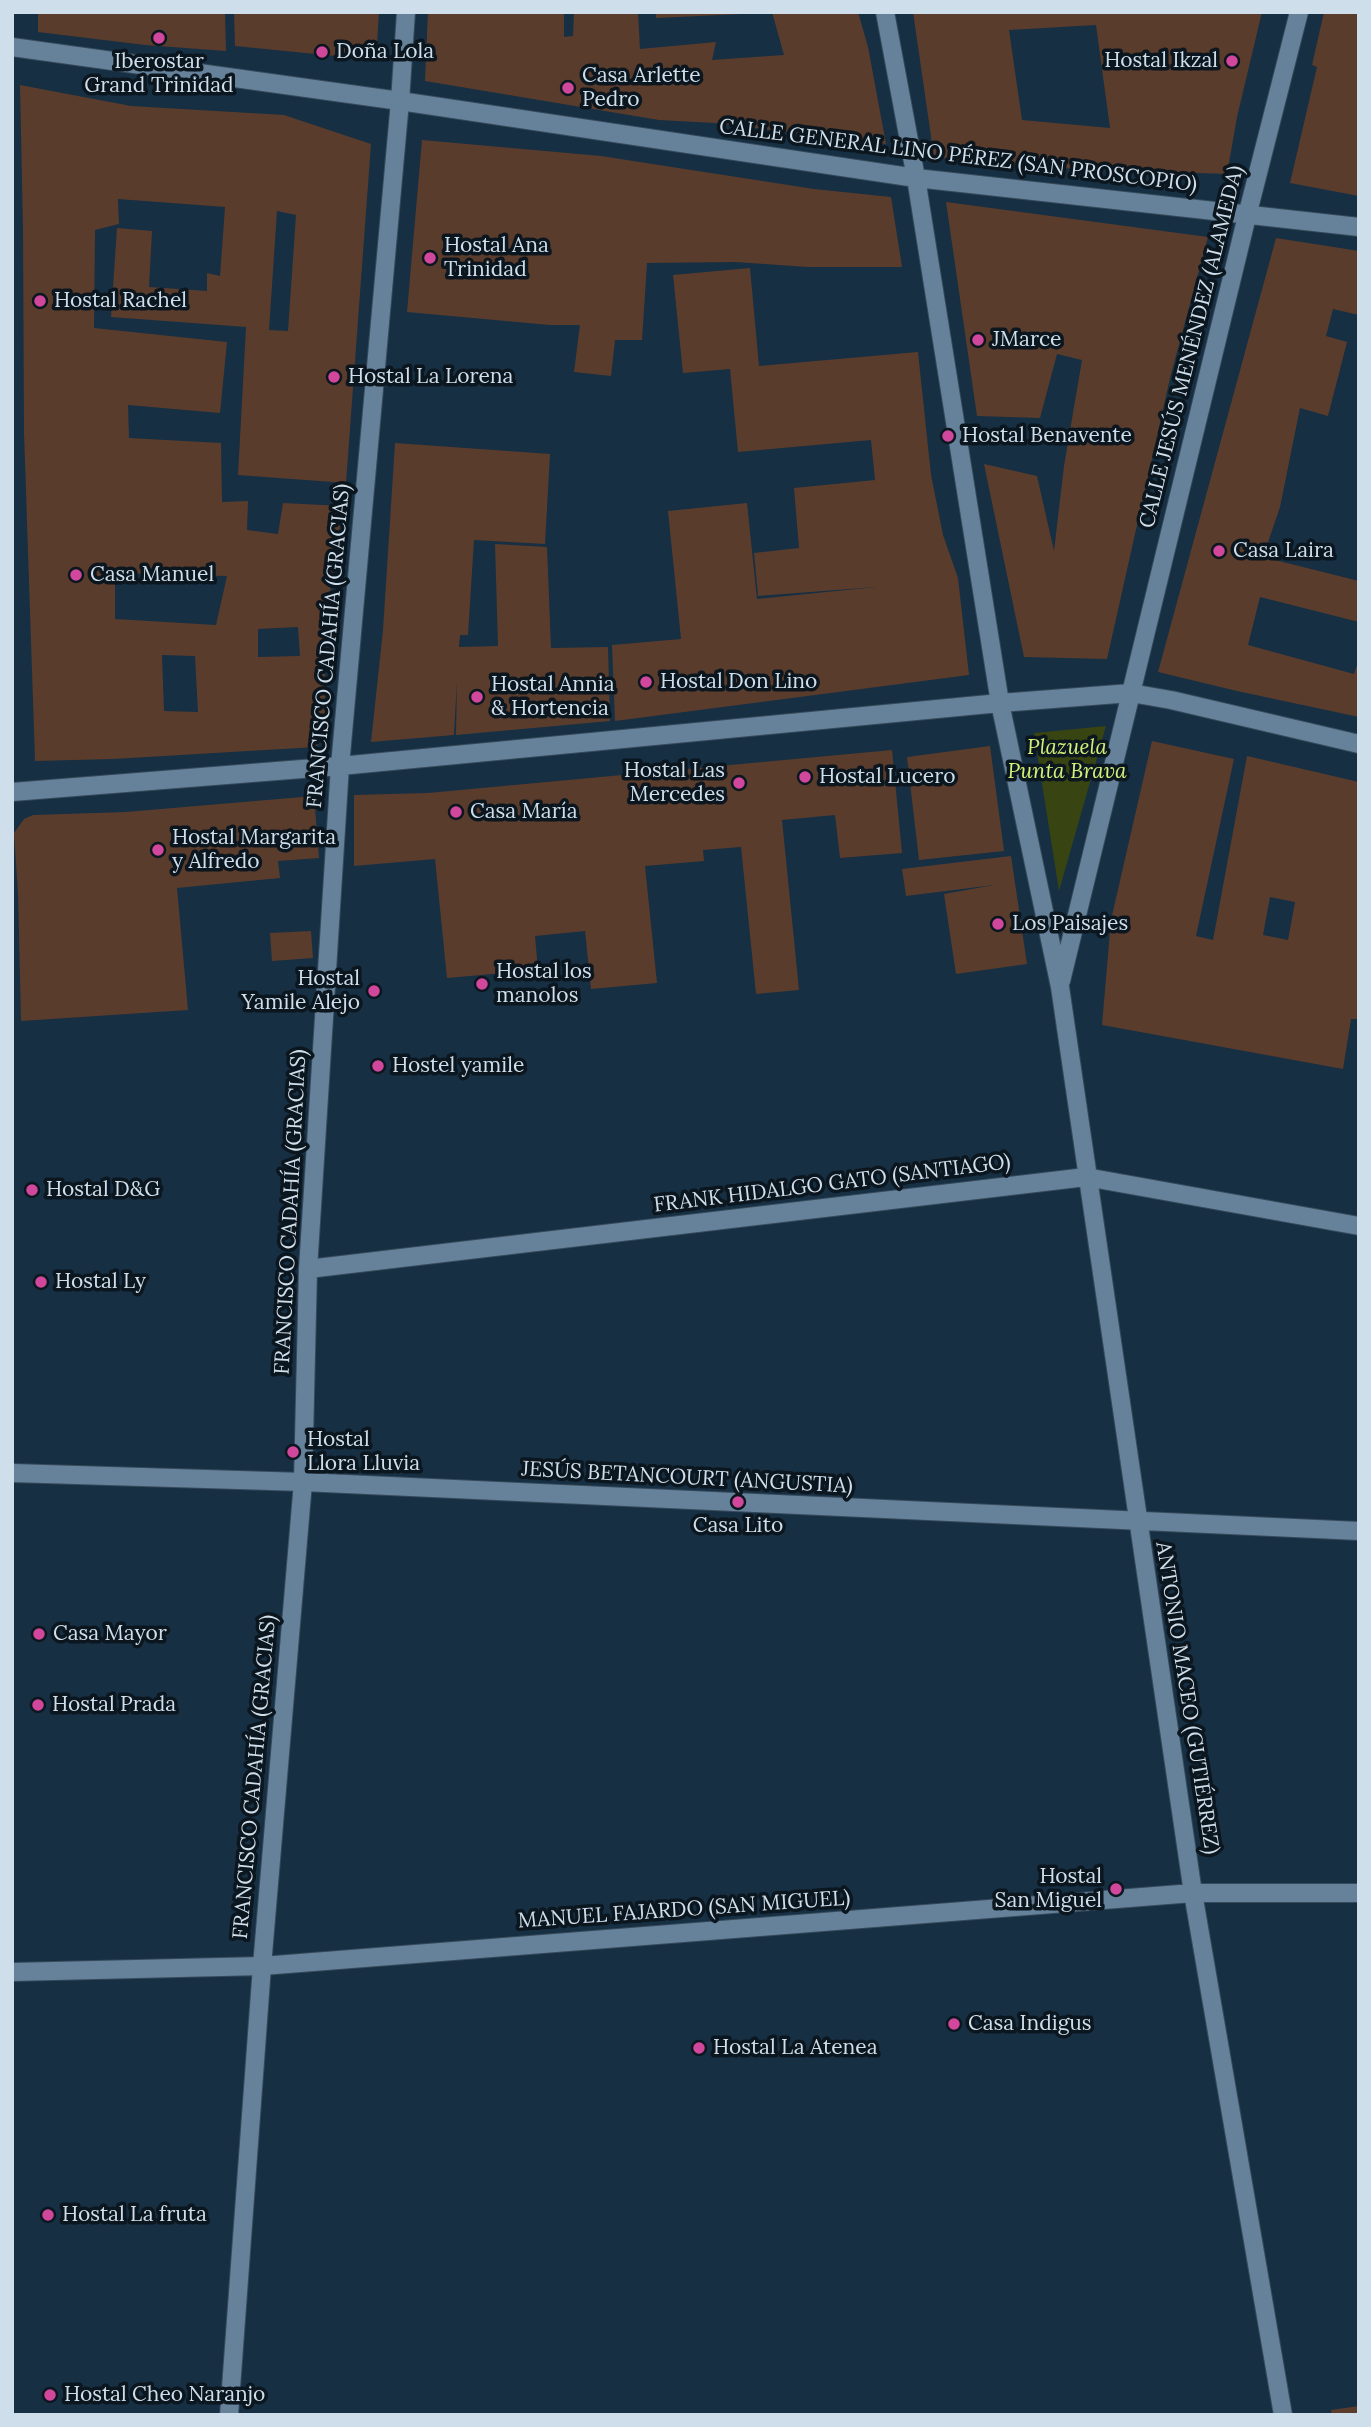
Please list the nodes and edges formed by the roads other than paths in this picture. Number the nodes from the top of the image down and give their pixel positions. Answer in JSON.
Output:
{"nodes":[{"id":1,"x":406,"y":12,"type":"edge"},
{"id":2,"x":885,"y":12,"type":"edge"},
{"id":3,"x":1299,"y":12,"type":"edge"},
{"id":4,"x":12,"y":47,"type":"edge"},
{"id":5,"x":400,"y":101,"type":"junction"},
{"id":6,"x":916,"y":178,"type":"junction"},
{"id":7,"x":1247,"y":216,"type":"junction"},
{"id":8,"x":1359,"y":227,"type":"edge"},
{"id":9,"x":1131,"y":693,"type":"junction"},
{"id":10,"x":1000,"y":702,"type":"junction"},
{"id":11,"x":1359,"y":744,"type":"edge"},
{"id":12,"x":340,"y":766,"type":"junction"},
{"id":13,"x":12,"y":792,"type":"edge"},
{"id":14,"x":1060,"y":986,"type":"junction"},
{"id":15,"x":1086,"y":1177,"type":"junction"},
{"id":16,"x":1359,"y":1226,"type":"edge"},
{"id":17,"x":307,"y":1269,"type":"junction"},
{"id":18,"x":12,"y":1473,"type":"edge"},
{"id":19,"x":303,"y":1482,"type":"junction"},
{"id":20,"x":1137,"y":1522,"type":"junction"},
{"id":21,"x":1359,"y":1531,"type":"edge"},
{"id":22,"x":1193,"y":1893,"type":"junction"},
{"id":23,"x":1359,"y":1893,"type":"edge"},
{"id":24,"x":262,"y":1966,"type":"junction"},
{"id":25,"x":12,"y":1972,"type":"edge"},
{"id":26,"x":229,"y":2415,"type":"edge"},
{"id":27,"x":1283,"y":2415,"type":"edge"}],
"edges":[{"from":1,"to":5,"type":"street","name":"FRANCISCO CADAHÍA (GRACIAS)"},
{"from":2,"to":6,"type":"street","name":"ANTONIO MACEO (GUTIÉRREZ)"},
{"from":3,"to":7,"type":"street","name":"CALLE JESÚS MENÉNDEZ (ALAMEDA)"},
{"from":4,"to":5,"type":"street","name":"CALLE GENERAL LINO PÉREZ (SAN PROSCOPIO)"},
{"from":5,"to":6,"type":"street","name":"CALLE GENERAL LINO PÉREZ (SAN PROSCOPIO)"},
{"from":5,"to":12,"type":"street","name":"FRANCISCO CADAHÍA (GRACIAS)"},
{"from":6,"to":7,"type":"street","name":"CALLE GENERAL LINO PÉREZ (SAN PROSCOPIO)"},
{"from":6,"to":10,"type":"street","name":"ANTONIO MACEO (GUTIÉRREZ)"},
{"from":7,"to":8,"type":"street","name":"CALLE GENERAL LINO PÉREZ (SAN PROSCOPIO)"},
{"from":7,"to":9,"type":"street","name":"CALLE JESÚS MENÉNDEZ (ALAMEDA)"},
{"from":9,"to":10,"type":"street"},
{"from":9,"to":11,"type":"street"},
{"from":9,"to":14,"type":"street","name":"CALLE JESÚS MENÉNDEZ (ALAMEDA)"},
{"from":10,"to":12,"type":"street"},
{"from":10,"to":14,"type":"street","name":"ANTONIO MACEO (GUTIÉRREZ)"},
{"from":12,"to":13,"type":"street"},
{"from":12,"to":17,"type":"street","name":"FRANCISCO CADAHÍA (GRACIAS)"},
{"from":14,"to":15,"type":"street","name":"ANTONIO MACEO (GUTIÉRREZ)"},
{"from":15,"to":16,"type":"street","name":"FRANK HIDALGO GATO (SANTIAGO)"},
{"from":15,"to":17,"type":"street","name":"FRANK HIDALGO GATO (SANTIAGO)"},
{"from":15,"to":20,"type":"street","name":"ANTONIO MACEO (GUTIÉRREZ)"},
{"from":17,"to":19,"type":"street","name":"FRANCISCO CADAHÍA (GRACIAS)"},
{"from":18,"to":19,"type":"street","name":"JESÚS BETANCOURT (ANGUSTIA)"},
{"from":19,"to":20,"type":"street","name":"JESÚS BETANCOURT (ANGUSTIA)"},
{"from":19,"to":24,"type":"street","name":"FRANCISCO CADAHÍA (GRACIAS)"},
{"from":20,"to":21,"type":"street","name":"JESÚS BETANCOURT (ANGUSTIA)"},
{"from":20,"to":22,"type":"street","name":"ANTONIO MACEO (GUTIÉRREZ)"},
{"from":22,"to":23,"type":"street","name":"MANUEL FAJARDO (SAN MIGUEL)"},
{"from":22,"to":24,"type":"street","name":"MANUEL FAJARDO (SAN MIGUEL)"},
{"from":22,"to":27,"type":"street","name":"ANTONIO MACEO (GUTIÉRREZ)"},
{"from":24,"to":25,"type":"street","name":"MANUEL FAJARDO (SAN MIGUEL)"},
{"from":24,"to":26,"type":"street","name":"FRANCISCO CADAHÍA (GRACIAS)"}]}
